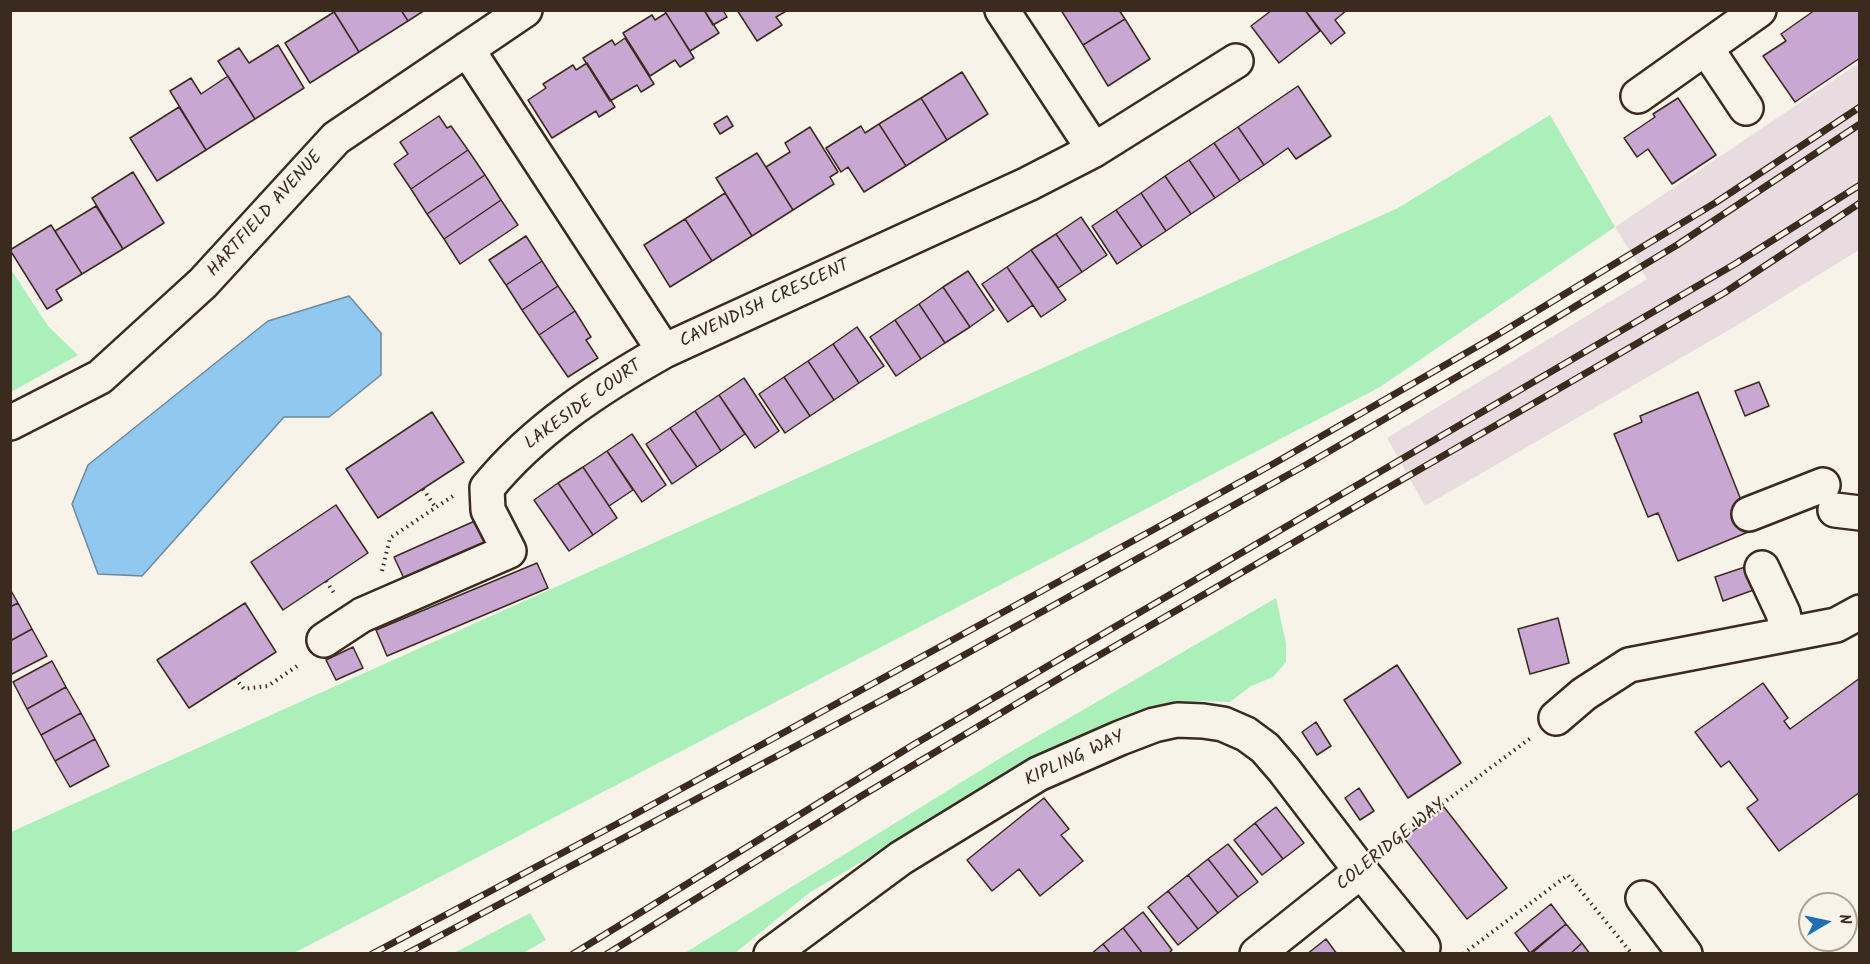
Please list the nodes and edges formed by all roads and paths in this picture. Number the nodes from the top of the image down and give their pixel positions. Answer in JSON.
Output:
{"nodes":[{"id":1,"x":525,"y":10,"type":"edge"},
{"id":2,"x":1002,"y":10,"type":"edge"},
{"id":3,"x":1759,"y":10,"type":"edge"},
{"id":4,"x":1706,"y":48,"type":"junction"},
{"id":5,"x":467,"y":49,"type":"junction"},
{"id":6,"x":1236,"y":62,"type":"dead end"},
{"id":7,"x":1638,"y":96,"type":"dead end"},
{"id":8,"x":1746,"y":108,"type":"dead end"},
{"id":9,"x":1094,"y":150,"type":"junction"},
{"id":10,"x":664,"y":351,"type":"junction"},
{"id":11,"x":10,"y":423,"type":"edge"},
{"id":12,"x":423,"y":489,"type":"dead end"},
{"id":13,"x":1839,"y":502,"type":"edge"},
{"id":14,"x":436,"y":507,"type":"dead end"},
{"id":15,"x":1749,"y":514,"type":"dead end"},
{"id":16,"x":1762,"y":568,"type":"dead end"},
{"id":17,"x":1860,"y":612,"type":"edge"},
{"id":18,"x":1788,"y":634,"type":"junction"},
{"id":19,"x":324,"y":640,"type":"dead end"},
{"id":20,"x":1556,"y":718,"type":"joint"},
{"id":21,"x":1361,"y":871,"type":"junction"},
{"id":22,"x":1644,"y":898,"type":"dead end"},
{"id":23,"x":1423,"y":947,"type":"dead end"},
{"id":24,"x":771,"y":954,"type":"edge"},
{"id":25,"x":1257,"y":954,"type":"edge"},
{"id":26,"x":1463,"y":954,"type":"edge"},
{"id":27,"x":1632,"y":954,"type":"edge"},
{"id":28,"x":1685,"y":954,"type":"edge"}],
"edges":[{"from":1,"to":5,"type":"street","name":"HARTFIELD AVENUE"},
{"from":2,"to":9,"type":"street"},
{"from":3,"to":4,"type":"street"},
{"from":4,"to":7,"type":"street"},
{"from":4,"to":8,"type":"street"},
{"from":5,"to":10,"type":"street","name":"CAVENDISH CRESCENT"},
{"from":5,"to":11,"type":"street","name":"HARTFIELD AVENUE"},
{"from":6,"to":9,"type":"street","name":"CAVENDISH CRESCENT"},
{"from":9,"to":10,"type":"street","name":"CAVENDISH CRESCENT"},
{"from":10,"to":19,"type":"street","name":"LAKESIDE COURT"},
{"from":12,"to":14,"type":"path"},
{"from":13,"to":15,"type":"street"},
{"from":16,"to":18,"type":"street"},
{"from":17,"to":18,"type":"street"},
{"from":18,"to":20,"type":"street"},
{"from":20,"to":21,"type":"path","name":"COLERIDGE WAY"},
{"from":21,"to":23,"type":"street","name":"KIPLING WAY"},
{"from":21,"to":24,"type":"street","name":"KIPLING WAY"},
{"from":21,"to":25,"type":"street","name":"COLERIDGE WAY"},
{"from":22,"to":28,"type":"street"},
{"from":26,"to":27,"type":"path"}]}
